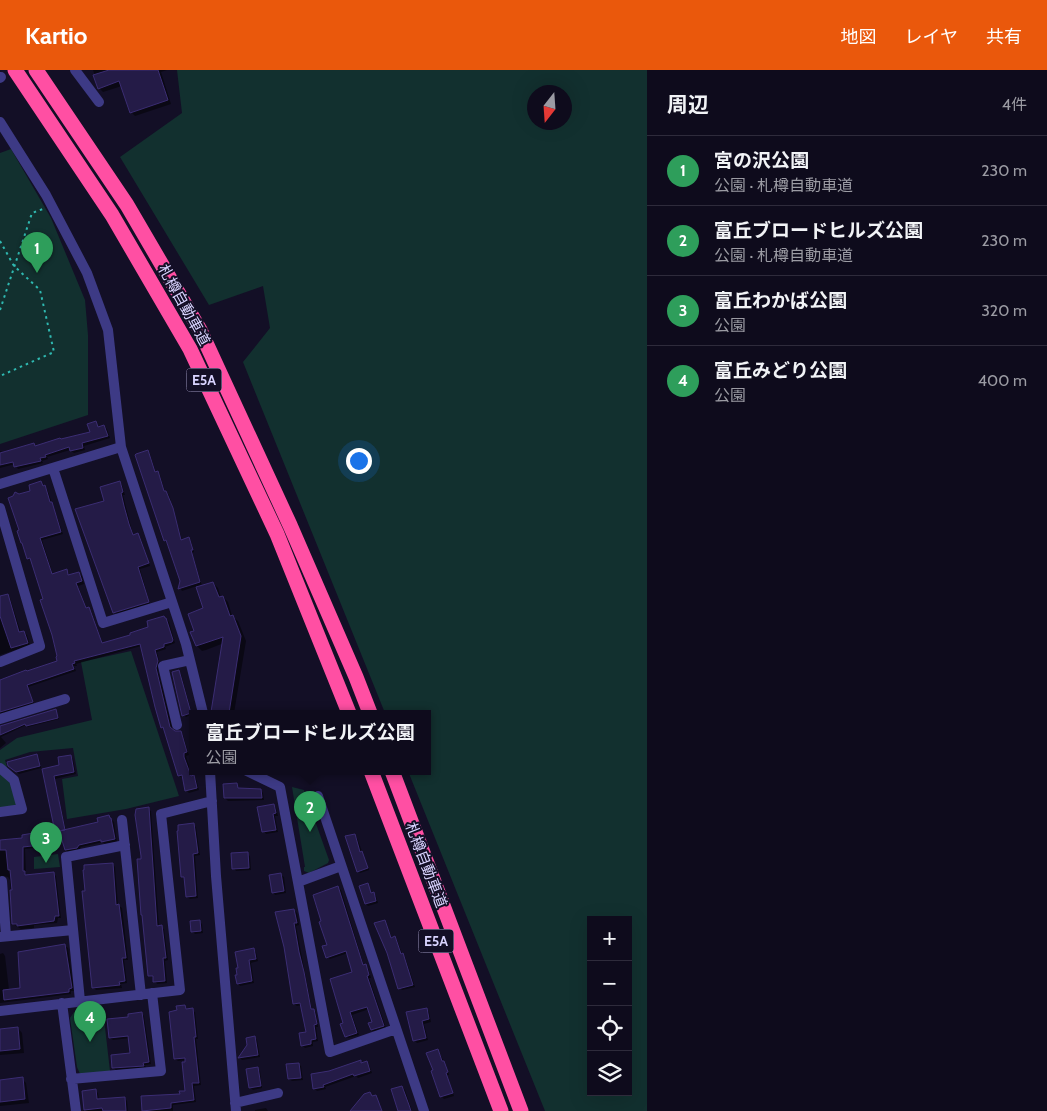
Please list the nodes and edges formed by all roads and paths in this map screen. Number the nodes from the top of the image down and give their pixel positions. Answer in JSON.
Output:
{"nodes":[{"id":1,"x":15,"y":70,"type":"edge"},
{"id":2,"x":36,"y":70,"type":"edge"},
{"id":3,"x":75,"y":70,"type":"edge"},
{"id":4,"x":99,"y":102,"type":"dead end"},
{"id":5,"x":0,"y":122,"type":"edge"},
{"id":6,"x":52,"y":206,"type":"junction"},
{"id":7,"x":0,"y":241,"type":"edge"},
{"id":8,"x":14,"y":266,"type":"junction"},
{"id":9,"x":0,"y":294,"type":"edge"},
{"id":10,"x":4,"y":296,"type":"junction"},
{"id":11,"x":0,"y":310,"type":"edge"},
{"id":12,"x":0,"y":376,"type":"edge"},
{"id":13,"x":121,"y":447,"type":"junction"},
{"id":14,"x":53,"y":468,"type":"junction"},
{"id":15,"x":0,"y":484,"type":"edge"},
{"id":16,"x":0,"y":508,"type":"edge"},
{"id":17,"x":172,"y":602,"type":"junction"},
{"id":18,"x":190,"y":660,"type":"junction"},
{"id":19,"x":0,"y":662,"type":"edge"},
{"id":20,"x":65,"y":699,"type":"dead end"},
{"id":21,"x":201,"y":710,"type":"edge"},
{"id":22,"x":348,"y":710,"type":"edge"},
{"id":23,"x":369,"y":710,"type":"edge"},
{"id":24,"x":0,"y":719,"type":"edge"},
{"id":25,"x":177,"y":725,"type":"dead end"},
{"id":26,"x":0,"y":768,"type":"edge"},
{"id":27,"x":210,"y":775,"type":"edge"},
{"id":28,"x":255,"y":775,"type":"edge"},
{"id":29,"x":373,"y":775,"type":"edge"},
{"id":30,"x":394,"y":775,"type":"edge"},
{"id":31,"x":318,"y":796,"type":"dead end"},
{"id":32,"x":212,"y":801,"type":"junction"},
{"id":33,"x":0,"y":812,"type":"edge"},
{"id":34,"x":122,"y":820,"type":"dead end"},
{"id":35,"x":125,"y":845,"type":"junction"},
{"id":36,"x":341,"y":866,"type":"junction"},
{"id":37,"x":2,"y":881,"type":"dead end"},
{"id":38,"x":298,"y":882,"type":"junction"},
{"id":39,"x":73,"y":930,"type":"junction"},
{"id":40,"x":3,"y":937,"type":"edge"},
{"id":41,"x":152,"y":993,"type":"junction"},
{"id":42,"x":141,"y":995,"type":"junction"},
{"id":43,"x":80,"y":1001,"type":"junction"},
{"id":44,"x":62,"y":1003,"type":"junction"},
{"id":45,"x":0,"y":1011,"type":"edge"},
{"id":46,"x":396,"y":1028,"type":"junction"},
{"id":47,"x":71,"y":1079,"type":"junction"},
{"id":48,"x":278,"y":1093,"type":"dead end"},
{"id":49,"x":235,"y":1107,"type":"edge"},
{"id":50,"x":76,"y":1111,"type":"edge"},
{"id":51,"x":424,"y":1111,"type":"edge"},
{"id":52,"x":501,"y":1111,"type":"edge"},
{"id":53,"x":521,"y":1111,"type":"edge"}],
"edges":[{"from":1,"to":22,"type":"highway","name":"札樽自動車道","number":"E5A"},
{"from":2,"to":23,"type":"highway","name":"札樽自動車道","number":"E5A"},
{"from":3,"to":4,"type":"street"},
{"from":5,"to":6,"type":"street"},
{"from":6,"to":8,"type":"path"},
{"from":6,"to":13,"type":"street"},
{"from":7,"to":8,"type":"path"},
{"from":8,"to":10,"type":"path"},
{"from":8,"to":12,"type":"path"},
{"from":9,"to":10,"type":"path"},
{"from":10,"to":11,"type":"path"},
{"from":13,"to":14,"type":"street"},
{"from":13,"to":17,"type":"street"},
{"from":14,"to":15,"type":"street"},
{"from":14,"to":17,"type":"street"},
{"from":16,"to":19,"type":"street"},
{"from":17,"to":18,"type":"street"},
{"from":18,"to":21,"type":"street"},
{"from":18,"to":25,"type":"street"},
{"from":20,"to":24,"type":"street"},
{"from":26,"to":33,"type":"street"},
{"from":27,"to":32,"type":"street"},
{"from":28,"to":38,"type":"street"},
{"from":29,"to":52,"type":"highway","name":"札樽自動車道","number":"E5A"},
{"from":30,"to":53,"type":"highway","name":"札樽自動車道","number":"E5A"},
{"from":31,"to":36,"type":"street"},
{"from":32,"to":41,"type":"street"},
{"from":32,"to":49,"type":"street"},
{"from":34,"to":35,"type":"street"},
{"from":35,"to":39,"type":"street"},
{"from":35,"to":42,"type":"street"},
{"from":36,"to":38,"type":"street"},
{"from":36,"to":46,"type":"street"},
{"from":37,"to":40,"type":"street"},
{"from":38,"to":46,"type":"street"},
{"from":39,"to":40,"type":"street"},
{"from":39,"to":43,"type":"street"},
{"from":41,"to":42,"type":"street"},
{"from":41,"to":47,"type":"street"},
{"from":42,"to":43,"type":"street"},
{"from":43,"to":44,"type":"street"},
{"from":44,"to":45,"type":"street"},
{"from":44,"to":47,"type":"street"},
{"from":46,"to":51,"type":"street"},
{"from":47,"to":50,"type":"street"},
{"from":48,"to":49,"type":"street"}]}
